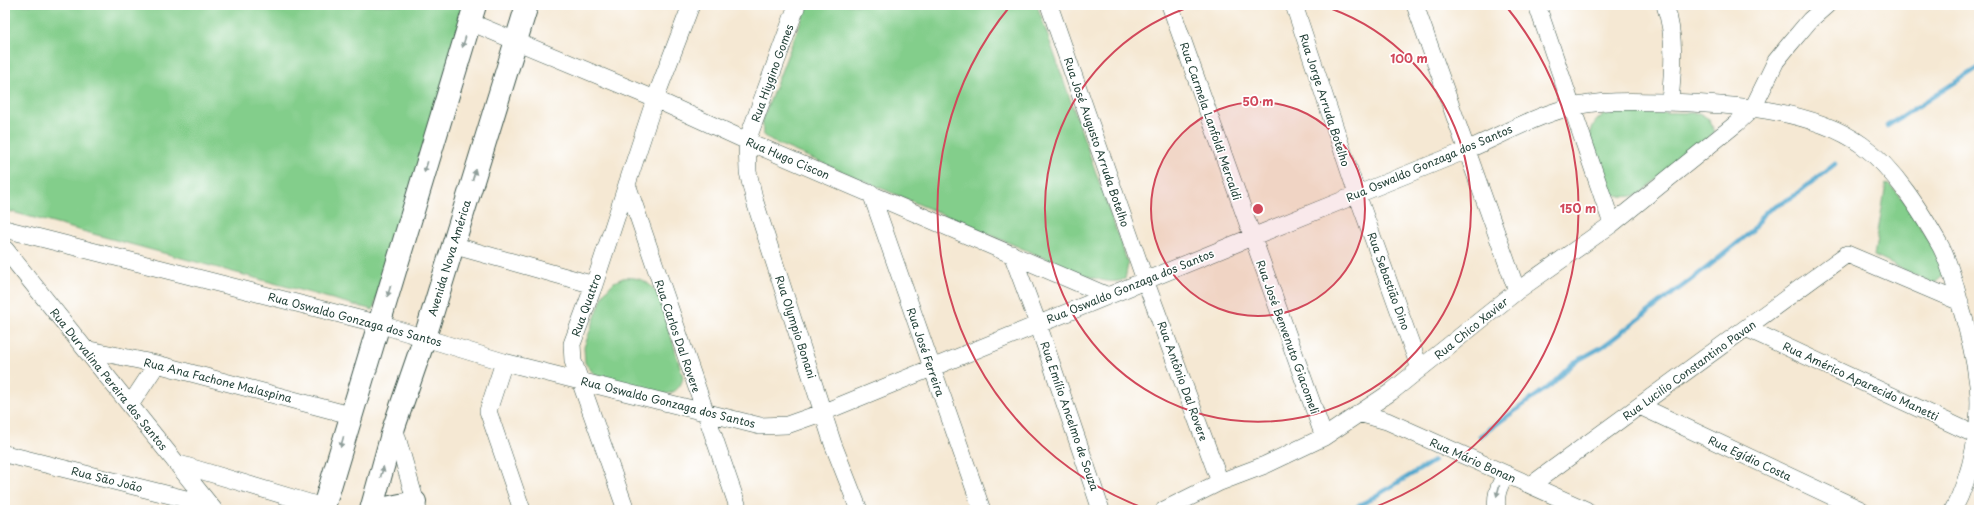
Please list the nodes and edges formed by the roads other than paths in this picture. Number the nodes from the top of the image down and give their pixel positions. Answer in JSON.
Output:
{"nodes":[{"id":1,"x":527,"y":5,"type":"edge"},
{"id":2,"x":691,"y":5,"type":"edge"},
{"id":3,"x":797,"y":5,"type":"edge"},
{"id":4,"x":1049,"y":5,"type":"edge"},
{"id":5,"x":1170,"y":5,"type":"edge"},
{"id":6,"x":1294,"y":5,"type":"edge"},
{"id":7,"x":1415,"y":5,"type":"edge"},
{"id":8,"x":1537,"y":5,"type":"edge"},
{"id":9,"x":1665,"y":5,"type":"edge"},
{"id":10,"x":1827,"y":5,"type":"edge"},
{"id":11,"x":473,"y":13,"type":"edge"},
{"id":12,"x":1807,"y":13,"type":"edge"},
{"id":13,"x":516,"y":40,"type":"junction"},
{"id":14,"x":655,"y":99,"type":"junction"},
{"id":15,"x":1670,"y":102,"type":"junction"},
{"id":16,"x":1572,"y":107,"type":"junction"},
{"id":17,"x":1753,"y":108,"type":"junction"},
{"id":18,"x":747,"y":141,"type":"junction"},
{"id":19,"x":1467,"y":150,"type":"junction"},
{"id":20,"x":627,"y":184,"type":"junction"},
{"id":21,"x":871,"y":193,"type":"junction"},
{"id":22,"x":1357,"y":194,"type":"junction"},
{"id":23,"x":1612,"y":224,"type":"junction"},
{"id":24,"x":5,"y":228,"type":"edge"},
{"id":25,"x":1252,"y":237,"type":"junction"},
{"id":26,"x":452,"y":245,"type":"junction"},
{"id":27,"x":5,"y":249,"type":"edge"},
{"id":28,"x":1012,"y":254,"type":"junction"},
{"id":29,"x":1145,"y":280,"type":"junction"},
{"id":30,"x":594,"y":285,"type":"junction"},
{"id":31,"x":1517,"y":291,"type":"junction"},
{"id":32,"x":1106,"y":295,"type":"junction"},
{"id":33,"x":1960,"y":302,"type":"junction"},
{"id":34,"x":379,"y":324,"type":"junction"},
{"id":35,"x":1038,"y":324,"type":"junction"},
{"id":36,"x":1746,"y":328,"type":"junction"},
{"id":37,"x":425,"y":337,"type":"junction"},
{"id":38,"x":85,"y":349,"type":"junction"},
{"id":39,"x":504,"y":362,"type":"junction"},
{"id":40,"x":157,"y":364,"type":"junction"},
{"id":41,"x":931,"y":368,"type":"junction"},
{"id":42,"x":1420,"y":369,"type":"junction"},
{"id":43,"x":581,"y":381,"type":"junction"},
{"id":44,"x":130,"y":405,"type":"junction"},
{"id":45,"x":1640,"y":406,"type":"junction"},
{"id":46,"x":704,"y":412,"type":"junction"},
{"id":47,"x":824,"y":412,"type":"junction"},
{"id":48,"x":1360,"y":413,"type":"junction"},
{"id":49,"x":350,"y":415,"type":"junction"},
{"id":50,"x":394,"y":427,"type":"junction"},
{"id":51,"x":1976,"y":435,"type":"junction"},
{"id":52,"x":1324,"y":437,"type":"junction"},
{"id":53,"x":5,"y":454,"type":"edge"},
{"id":54,"x":176,"y":463,"type":"junction"},
{"id":55,"x":1506,"y":474,"type":"junction"},
{"id":56,"x":1220,"y":482,"type":"junction"},
{"id":57,"x":1531,"y":485,"type":"junction"},
{"id":58,"x":416,"y":506,"type":"edge"},
{"id":59,"x":206,"y":507,"type":"edge"},
{"id":60,"x":1578,"y":508,"type":"edge"},
{"id":61,"x":323,"y":509,"type":"edge"},
{"id":62,"x":371,"y":510,"type":"edge"},
{"id":63,"x":376,"y":510,"type":"edge"},
{"id":64,"x":522,"y":510,"type":"edge"},
{"id":65,"x":626,"y":510,"type":"edge"},
{"id":66,"x":739,"y":510,"type":"edge"},
{"id":67,"x":859,"y":510,"type":"edge"},
{"id":68,"x":982,"y":510,"type":"edge"},
{"id":69,"x":1101,"y":510,"type":"edge"},
{"id":70,"x":1164,"y":510,"type":"edge"},
{"id":71,"x":1497,"y":510,"type":"edge"},
{"id":72,"x":1861,"y":510,"type":"edge"},
{"id":73,"x":1954,"y":510,"type":"edge"}],
"edges":[{"from":1,"to":13,"type":"street","name":"Avenida Nova América"},
{"from":2,"to":14,"type":"street","name":"Rua Quattro"},
{"from":3,"to":18,"type":"street","name":"Rua Hiygino Gomes"},
{"from":4,"to":29,"type":"street","name":"Rua José Augusto Arruda Botelho"},
{"from":5,"to":25,"type":"street","name":"Rua Carmela Lanfoldi Mercaldi"},
{"from":6,"to":22,"type":"street","name":"Rua Jorge Arruda Botelho"},
{"from":7,"to":19,"type":"street"},
{"from":8,"to":16,"type":"street"},
{"from":9,"to":15,"type":"street"},
{"from":10,"to":12,"type":"street"},
{"from":11,"to":13,"type":"street","name":"Rua Hugo Ciscon"},
{"from":11,"to":34,"type":"street","one_way":true},
{"from":12,"to":17,"type":"street"},
{"from":13,"to":14,"type":"street","name":"Rua Hugo Ciscon"},
{"from":26,"to":13,"type":"street","name":"Avenida Nova América","one_way":true},
{"from":14,"to":18,"type":"street","name":"Rua Hugo Ciscon"},
{"from":14,"to":20,"type":"street","name":"Rua Quattro"},
{"from":15,"to":16,"type":"street","name":"Rua Oswaldo Gonzaga dos Santos"},
{"from":15,"to":17,"type":"street","name":"Rua Oswaldo Gonzaga dos Santos"},
{"from":16,"to":19,"type":"street","name":"Rua Oswaldo Gonzaga dos Santos"},
{"from":16,"to":23,"type":"street"},
{"from":17,"to":23,"type":"street","name":"Rua Chico Xavier"},
{"from":17,"to":33,"type":"street","name":"Rua Oswaldo Gonzaga dos Santos"},
{"from":18,"to":21,"type":"street","name":"Rua Hugo Ciscon"},
{"from":18,"to":47,"type":"street","name":"Rua Olympio Bonani"},
{"from":19,"to":22,"type":"street","name":"Rua Oswaldo Gonzaga dos Santos"},
{"from":19,"to":31,"type":"street"},
{"from":20,"to":30,"type":"street","name":"Rua Quattro"},
{"from":20,"to":46,"type":"street","name":"Rua Carlos Dal Rovere"},
{"from":21,"to":28,"type":"street","name":"Rua Hugo Ciscon"},
{"from":21,"to":41,"type":"street","name":"Rua José Ferreira"},
{"from":22,"to":25,"type":"street","name":"Rua Oswaldo Gonzaga dos Santos"},
{"from":22,"to":42,"type":"street","name":"Rua Sebastião Dino"},
{"from":23,"to":31,"type":"street","name":"Rua Chico Xavier"},
{"from":24,"to":34,"type":"street","name":"Rua Oswaldo Gonzaga dos Santos"},
{"from":25,"to":29,"type":"street","name":"Rua Oswaldo Gonzaga dos Santos"},
{"from":25,"to":52,"type":"street","name":"Rua José Benvenuto Giacomeli"},
{"from":26,"to":30,"type":"street"},
{"from":26,"to":37,"type":"street","name":"Avenida Nova América"},
{"from":27,"to":38,"type":"street","name":"Rua Durvalina Pereira dos Santos"},
{"from":28,"to":32,"type":"street","name":"Rua Hugo Ciscon"},
{"from":28,"to":35,"type":"street","name":"Rua Emílio Ancelmo de Souza"},
{"from":29,"to":32,"type":"street","name":"Rua Oswaldo Gonzaga dos Santos"},
{"from":29,"to":56,"type":"street","name":"Rua Antônio Dal Rovere"},
{"from":30,"to":43,"type":"street","name":"Rua Quattro"},
{"from":31,"to":42,"type":"street","name":"Rua Chico Xavier"},
{"from":32,"to":35,"type":"street","name":"Rua Oswaldo Gonzaga dos Santos"},
{"from":33,"to":36,"type":"street","name":"Rua Lucilio Constantino Pavan"},
{"from":33,"to":51,"type":"street","name":"Rua Oswaldo Gonzaga dos Santos"},
{"from":34,"to":37,"type":"street","name":"Rua Oswaldo Gonzaga dos Santos"},
{"from":34,"to":49,"type":"street"},
{"from":35,"to":41,"type":"street","name":"Rua Oswaldo Gonzaga dos Santos"},
{"from":35,"to":69,"type":"street","name":"Rua Emílio Ancelmo de Souza"},
{"from":36,"to":45,"type":"street","name":"Rua Lucilio Constantino Pavan"},
{"from":36,"to":51,"type":"street","name":"Rua Américo Aparecido Manetti"},
{"from":37,"to":39,"type":"street","name":"Rua Oswaldo Gonzaga dos Santos"},
{"from":37,"to":50,"type":"street","name":"Avenida Nova América"},
{"from":38,"to":40,"type":"street","name":"Rua Ana Fachone Malaspina"},
{"from":38,"to":44,"type":"street","name":"Rua Durvalina Pereira dos Santos"},
{"from":39,"to":43,"type":"street","name":"Rua Oswaldo Gonzaga dos Santos"},
{"from":39,"to":64,"type":"street"},
{"from":40,"to":44,"type":"street"},
{"from":40,"to":49,"type":"street","name":"Rua Ana Fachone Malaspina"},
{"from":41,"to":47,"type":"street","name":"Rua Oswaldo Gonzaga dos Santos"},
{"from":41,"to":68,"type":"street","name":"Rua José Ferreira"},
{"from":42,"to":48,"type":"street","name":"Rua Chico Xavier"},
{"from":43,"to":46,"type":"street","name":"Rua Oswaldo Gonzaga dos Santos"},
{"from":43,"to":65,"type":"street","name":"Rua Quattro"},
{"from":44,"to":54,"type":"street","name":"Rua Durvalina Pereira dos Santos"},
{"from":45,"to":57,"type":"street","name":"Rua Lucilio Constantino Pavan"},
{"from":45,"to":72,"type":"street","name":"Rua Egídio Costa"},
{"from":46,"to":47,"type":"street","name":"Rua Oswaldo Gonzaga dos Santos"},
{"from":46,"to":66,"type":"street","name":"Rua Carlos Dal Rovere"},
{"from":47,"to":67,"type":"street","name":"Rua Olympio Bonani"},
{"from":48,"to":52,"type":"street","name":"Rua Chico Xavier"},
{"from":48,"to":55,"type":"street","name":"Rua Mário Bonan"},
{"from":49,"to":61,"type":"street","one_way":true},
{"from":50,"to":58,"type":"street"},
{"from":62,"to":50,"type":"street","name":"Avenida Nova América","one_way":true},
{"from":51,"to":73,"type":"street","name":"Rua Oswaldo Gonzaga dos Santos"},
{"from":52,"to":56,"type":"street","name":"Rua Chico Xavier"},
{"from":53,"to":59,"type":"street","name":"Rua São João"},
{"from":54,"to":59,"type":"street","name":"Rua Durvalina Pereira dos Santos"},
{"from":54,"to":61,"type":"street"},
{"from":55,"to":57,"type":"street","name":"Rua Mário Bonan"},
{"from":55,"to":71,"type":"street","one_way":true},
{"from":56,"to":70,"type":"street","name":"Rua Chico Xavier"},
{"from":57,"to":60,"type":"street","name":"Rua Mário Bonan"},
{"from":58,"to":63,"type":"street"}]}
